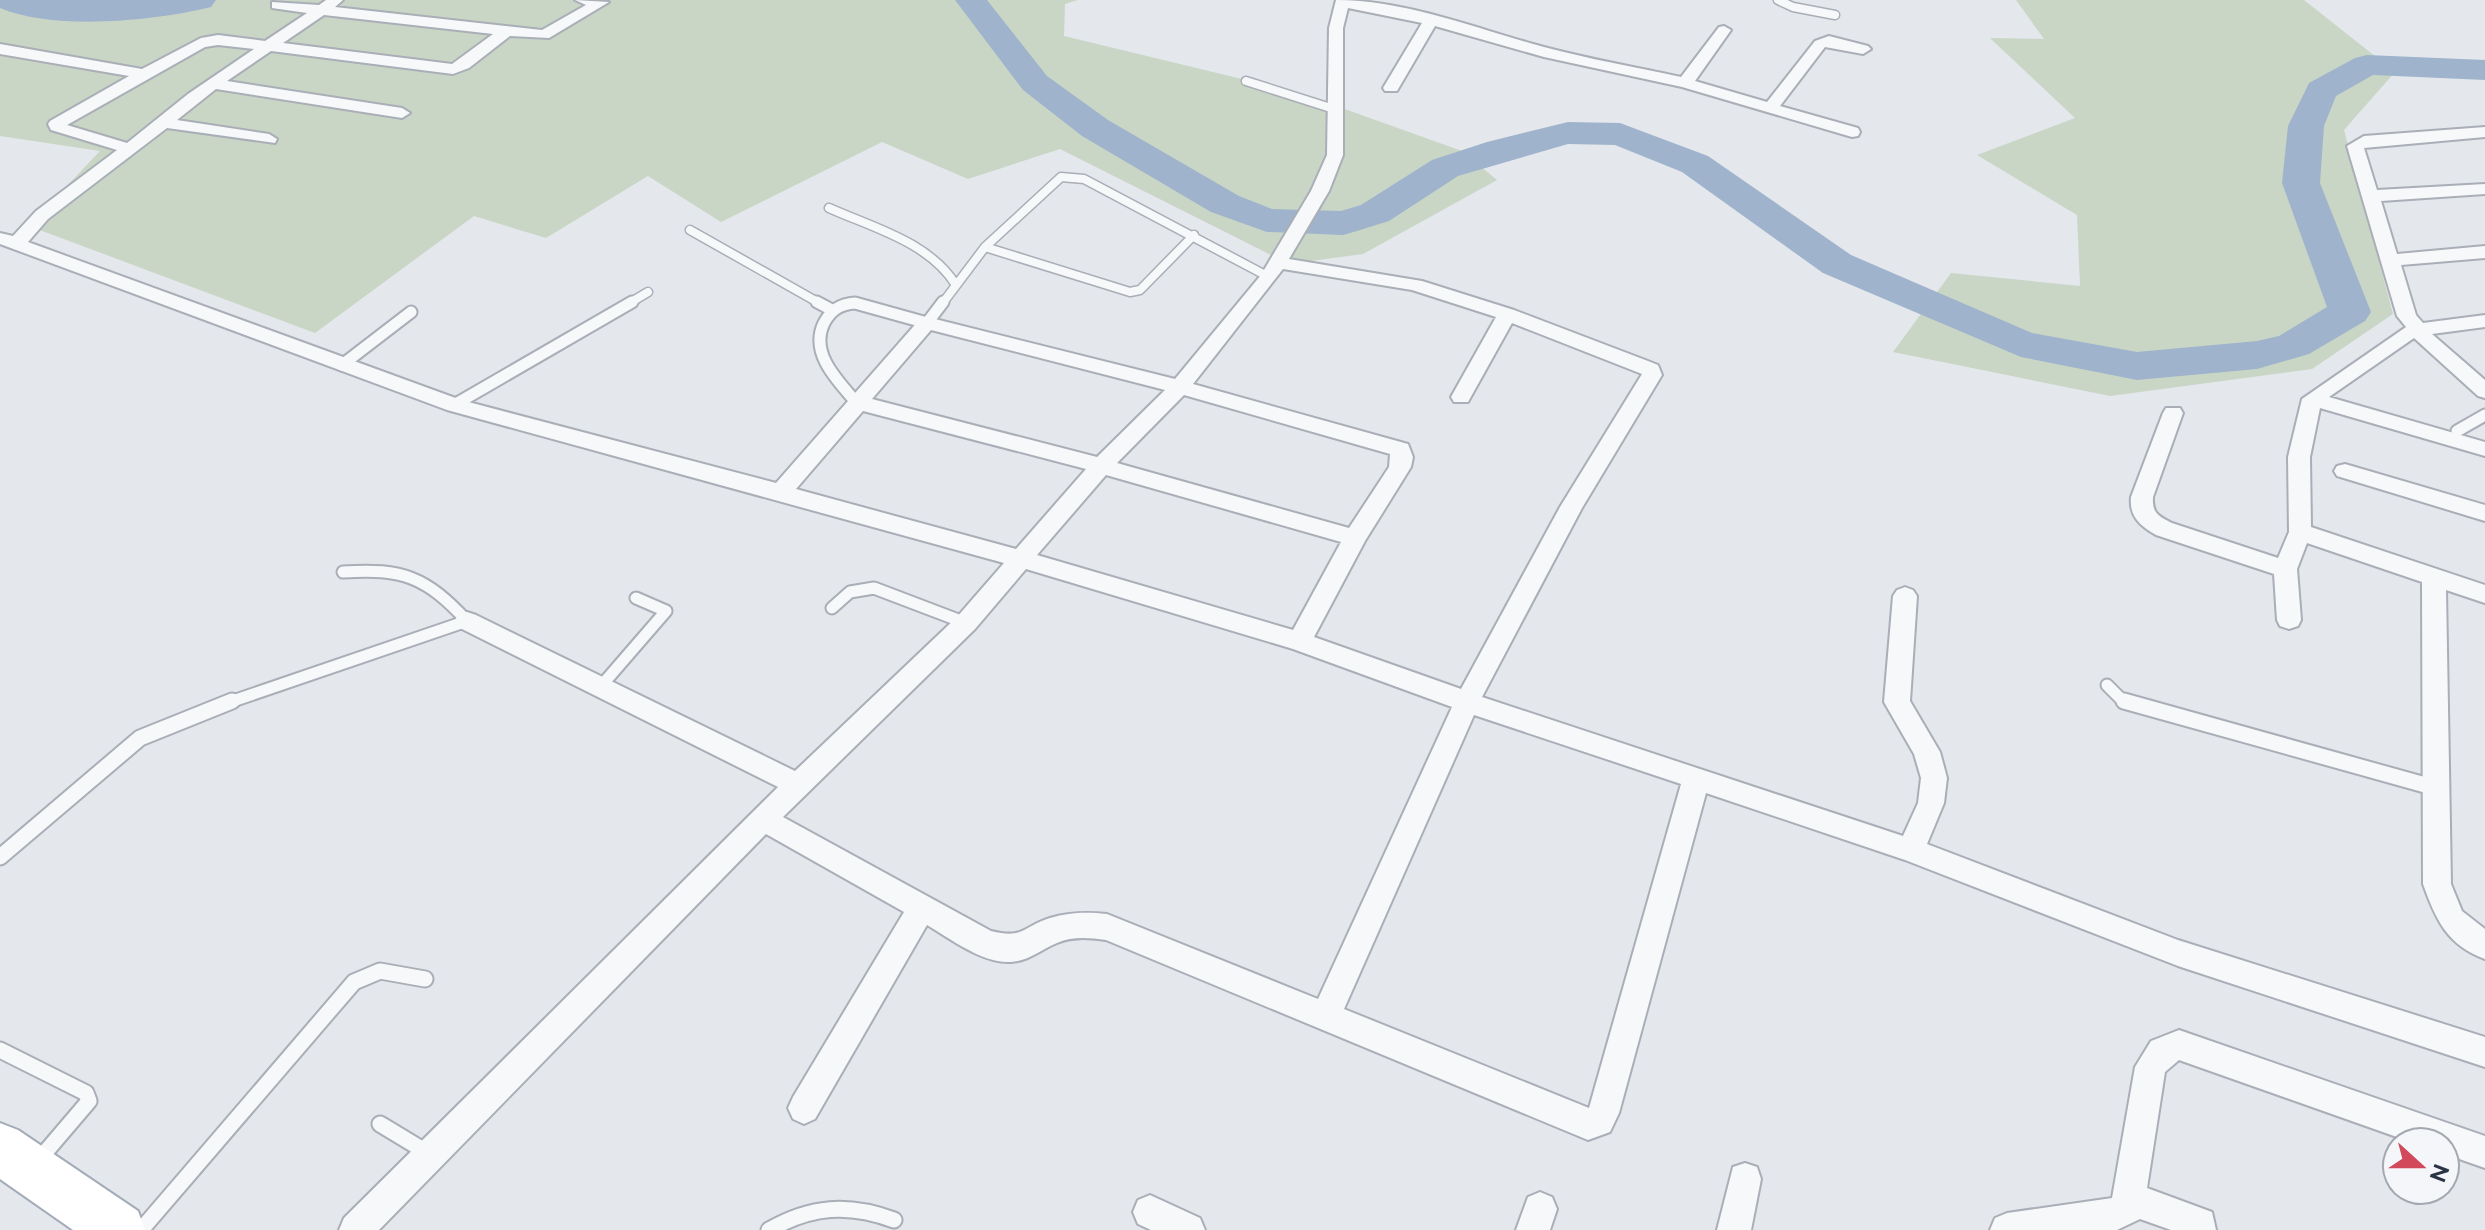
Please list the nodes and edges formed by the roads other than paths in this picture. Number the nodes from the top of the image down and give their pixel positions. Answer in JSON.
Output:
{"nodes":[{"id":1,"x":336,"y":0,"type":"edge"},
{"id":2,"x":582,"y":0,"type":"edge"},
{"id":3,"x":1778,"y":0,"type":"edge"},
{"id":4,"x":604,"y":1,"type":"edge"},
{"id":5,"x":1342,"y":1,"type":"edge"},
{"id":6,"x":277,"y":5,"type":"dead end"},
{"id":7,"x":321,"y":10,"type":"junction"},
{"id":8,"x":1835,"y":15,"type":"dead end"},
{"id":9,"x":1431,"y":20,"type":"junction"},
{"id":10,"x":1724,"y":30,"type":"dead end"},
{"id":11,"x":505,"y":32,"type":"junction"},
{"id":12,"x":271,"y":47,"type":"junction"},
{"id":13,"x":0,"y":49,"type":"edge"},
{"id":14,"x":1863,"y":49,"type":"dead end"},
{"id":15,"x":142,"y":74,"type":"junction"},
{"id":16,"x":1246,"y":81,"type":"dead end"},
{"id":17,"x":1685,"y":83,"type":"junction"},
{"id":18,"x":213,"y":84,"type":"junction"},
{"id":19,"x":1391,"y":88,"type":"dead end"},
{"id":20,"x":1771,"y":107,"type":"junction"},
{"id":21,"x":1337,"y":110,"type":"junction"},
{"id":22,"x":402,"y":113,"type":"dead end"},
{"id":23,"x":164,"y":123,"type":"junction"},
{"id":24,"x":1852,"y":132,"type":"dead end"},
{"id":25,"x":2485,"y":132,"type":"edge"},
{"id":26,"x":269,"y":139,"type":"dead end"},
{"id":27,"x":131,"y":149,"type":"junction"},
{"id":28,"x":2485,"y":189,"type":"edge"},
{"id":29,"x":2372,"y":196,"type":"junction"},
{"id":30,"x":829,"y":208,"type":"dead end"},
{"id":31,"x":690,"y":230,"type":"dead end"},
{"id":32,"x":1194,"y":235,"type":"junction"},
{"id":33,"x":9,"y":241,"type":"edge"},
{"id":34,"x":985,"y":247,"type":"junction"},
{"id":35,"x":2485,"y":252,"type":"edge"},
{"id":36,"x":2390,"y":260,"type":"junction"},
{"id":37,"x":1277,"y":265,"type":"junction"},
{"id":38,"x":956,"y":285,"type":"junction"},
{"id":39,"x":648,"y":292,"type":"dead end"},
{"id":40,"x":832,"y":310,"type":"junction"},
{"id":41,"x":411,"y":312,"type":"dead end"},
{"id":42,"x":1507,"y":314,"type":"junction"},
{"id":43,"x":2485,"y":321,"type":"edge"},
{"id":44,"x":927,"y":323,"type":"junction"},
{"id":45,"x":2417,"y":330,"type":"junction"},
{"id":46,"x":342,"y":365,"type":"junction"},
{"id":47,"x":1180,"y":387,"type":"junction"},
{"id":48,"x":2485,"y":391,"type":"edge"},
{"id":49,"x":1461,"y":397,"type":"dead end"},
{"id":50,"x":2312,"y":399,"type":"junction"},
{"id":51,"x":856,"y":402,"type":"junction"},
{"id":52,"x":454,"y":405,"type":"junction"},
{"id":53,"x":2173,"y":413,"type":"dead end"},
{"id":54,"x":2485,"y":415,"type":"edge"},
{"id":55,"x":2457,"y":431,"type":"dead end"},
{"id":56,"x":2485,"y":449,"type":"edge"},
{"id":57,"x":1101,"y":466,"type":"junction"},
{"id":58,"x":2345,"y":471,"type":"dead end"},
{"id":59,"x":782,"y":491,"type":"junction"},
{"id":60,"x":2485,"y":513,"type":"edge"},
{"id":61,"x":2300,"y":532,"type":"junction"},
{"id":62,"x":1355,"y":538,"type":"junction"},
{"id":63,"x":1022,"y":560,"type":"junction"},
{"id":64,"x":2285,"y":569,"type":"junction"},
{"id":65,"x":343,"y":572,"type":"dead end"},
{"id":66,"x":2434,"y":577,"type":"junction"},
{"id":67,"x":2485,"y":594,"type":"edge"},
{"id":68,"x":1905,"y":596,"type":"dead end"},
{"id":69,"x":636,"y":598,"type":"dead end"},
{"id":70,"x":832,"y":608,"type":"dead end"},
{"id":71,"x":2289,"y":620,"type":"dead end"},
{"id":72,"x":467,"y":621,"type":"junction"},
{"id":73,"x":966,"y":623,"type":"junction"},
{"id":74,"x":1299,"y":641,"type":"junction"},
{"id":75,"x":602,"y":685,"type":"junction"},
{"id":76,"x":2107,"y":685,"type":"dead end"},
{"id":77,"x":1467,"y":702,"type":"junction"},
{"id":78,"x":1696,"y":779,"type":"junction"},
{"id":79,"x":799,"y":785,"type":"junction"},
{"id":80,"x":2436,"y":788,"type":"junction"},
{"id":81,"x":763,"y":819,"type":"junction"},
{"id":82,"x":1911,"y":850,"type":"junction"},
{"id":83,"x":0,"y":857,"type":"edge"},
{"id":84,"x":921,"y":909,"type":"junction"},
{"id":85,"x":2485,"y":946,"type":"edge"},
{"id":86,"x":425,"y":979,"type":"dead end"},
{"id":87,"x":1326,"y":1015,"type":"junction"},
{"id":88,"x":0,"y":1050,"type":"edge"},
{"id":89,"x":2485,"y":1052,"type":"edge"},
{"id":90,"x":804,"y":1108,"type":"dead end"},
{"id":91,"x":380,"y":1124,"type":"dead end"},
{"id":92,"x":2485,"y":1152,"type":"edge"},
{"id":93,"x":431,"y":1154,"type":"junction"},
{"id":94,"x":15,"y":1159,"type":"edge"},
{"id":95,"x":1745,"y":1179,"type":"dead end"},
{"id":96,"x":2131,"y":1199,"type":"junction"},
{"id":97,"x":1150,"y":1212,"type":"dead end"},
{"id":98,"x":894,"y":1220,"type":"dead end"},
{"id":99,"x":2205,"y":1228,"type":"edge"},
{"id":100,"x":119,"y":1230,"type":"edge"},
{"id":101,"x":141,"y":1230,"type":"edge"},
{"id":102,"x":356,"y":1230,"type":"edge"},
{"id":103,"x":769,"y":1230,"type":"edge"},
{"id":104,"x":1188,"y":1230,"type":"edge"},
{"id":105,"x":1734,"y":1230,"type":"edge"},
{"id":106,"x":2007,"y":1230,"type":"edge"}],
"edges":[{"from":1,"to":7,"type":"street"},
{"from":2,"to":4,"type":"street"},
{"from":3,"to":8,"type":"lane"},
{"from":4,"to":11,"type":"street"},
{"from":5,"to":9,"type":"street"},
{"from":5,"to":21,"type":"street"},
{"from":6,"to":7,"type":"street"},
{"from":7,"to":11,"type":"street"},
{"from":7,"to":12,"type":"street"},
{"from":9,"to":17,"type":"street"},
{"from":9,"to":19,"type":"street"},
{"from":10,"to":17,"type":"street"},
{"from":11,"to":12,"type":"street"},
{"from":12,"to":15,"type":"street"},
{"from":12,"to":18,"type":"street"},
{"from":13,"to":15,"type":"street"},
{"from":14,"to":20,"type":"street"},
{"from":15,"to":27,"type":"street"},
{"from":16,"to":21,"type":"lane"},
{"from":17,"to":20,"type":"street"},
{"from":18,"to":22,"type":"street"},
{"from":18,"to":23,"type":"street"},
{"from":20,"to":24,"type":"street"},
{"from":21,"to":37,"type":"street"},
{"from":23,"to":26,"type":"street"},
{"from":23,"to":27,"type":"street"},
{"from":25,"to":29,"type":"street"},
{"from":27,"to":33,"type":"street"},
{"from":28,"to":29,"type":"street"},
{"from":29,"to":36,"type":"street"},
{"from":30,"to":38,"type":"lane"},
{"from":31,"to":40,"type":"lane"},
{"from":32,"to":34,"type":"lane"},
{"from":32,"to":34,"type":"lane"},
{"from":32,"to":37,"type":"lane"},
{"from":33,"to":46,"type":"street"},
{"from":34,"to":38,"type":"lane"},
{"from":35,"to":36,"type":"street"},
{"from":36,"to":45,"type":"street"},
{"from":37,"to":42,"type":"street"},
{"from":37,"to":47,"type":"street"},
{"from":38,"to":44,"type":"lane"},
{"from":39,"to":52,"type":"lane"},
{"from":40,"to":44,"type":"lane"},
{"from":40,"to":51,"type":"lane"},
{"from":41,"to":46,"type":"lane"},
{"from":42,"to":49,"type":"street"},
{"from":42,"to":77,"type":"street"},
{"from":43,"to":45,"type":"street"},
{"from":44,"to":47,"type":"street"},
{"from":44,"to":51,"type":"street"},
{"from":45,"to":48,"type":"street"},
{"from":45,"to":50,"type":"street"},
{"from":46,"to":52,"type":"street"},
{"from":47,"to":57,"type":"street"},
{"from":47,"to":62,"type":"street"},
{"from":50,"to":56,"type":"street"},
{"from":50,"to":61,"type":"street"},
{"from":51,"to":57,"type":"street"},
{"from":51,"to":59,"type":"street"},
{"from":52,"to":59,"type":"street"},
{"from":53,"to":64,"type":"street"},
{"from":54,"to":55,"type":"lane"},
{"from":57,"to":62,"type":"street"},
{"from":57,"to":63,"type":"street"},
{"from":58,"to":60,"type":"street"},
{"from":59,"to":63,"type":"street"},
{"from":61,"to":64,"type":"street"},
{"from":61,"to":66,"type":"street"},
{"from":62,"to":74,"type":"street"},
{"from":63,"to":73,"type":"street"},
{"from":63,"to":74,"type":"street"},
{"from":64,"to":71,"type":"street"},
{"from":65,"to":72,"type":"lane"},
{"from":66,"to":67,"type":"street"},
{"from":66,"to":80,"type":"street"},
{"from":68,"to":82,"type":"street"},
{"from":69,"to":75,"type":"lane"},
{"from":70,"to":73,"type":"lane"},
{"from":72,"to":75,"type":"street"},
{"from":72,"to":83,"type":"lane"},
{"from":73,"to":79,"type":"street"},
{"from":74,"to":77,"type":"street"},
{"from":75,"to":79,"type":"street"},
{"from":76,"to":80,"type":"lane"},
{"from":77,"to":78,"type":"street"},
{"from":77,"to":87,"type":"street"},
{"from":78,"to":82,"type":"street"},
{"from":78,"to":87,"type":"street"},
{"from":79,"to":81,"type":"street"},
{"from":80,"to":85,"type":"street"},
{"from":81,"to":84,"type":"street"},
{"from":81,"to":93,"type":"street"},
{"from":82,"to":89,"type":"street"},
{"from":84,"to":87,"type":"street"},
{"from":84,"to":90,"type":"street"},
{"from":86,"to":101,"type":"lane"},
{"from":88,"to":94,"type":"lane"},
{"from":91,"to":93,"type":"lane"},
{"from":92,"to":96,"type":"street"},
{"from":93,"to":102,"type":"street"},
{"from":94,"to":100,"type":"main road"},
{"from":95,"to":105,"type":"street"},
{"from":96,"to":99,"type":"street"},
{"from":96,"to":106,"type":"street"},
{"from":97,"to":104,"type":"street"},
{"from":98,"to":103,"type":"lane"}]}
